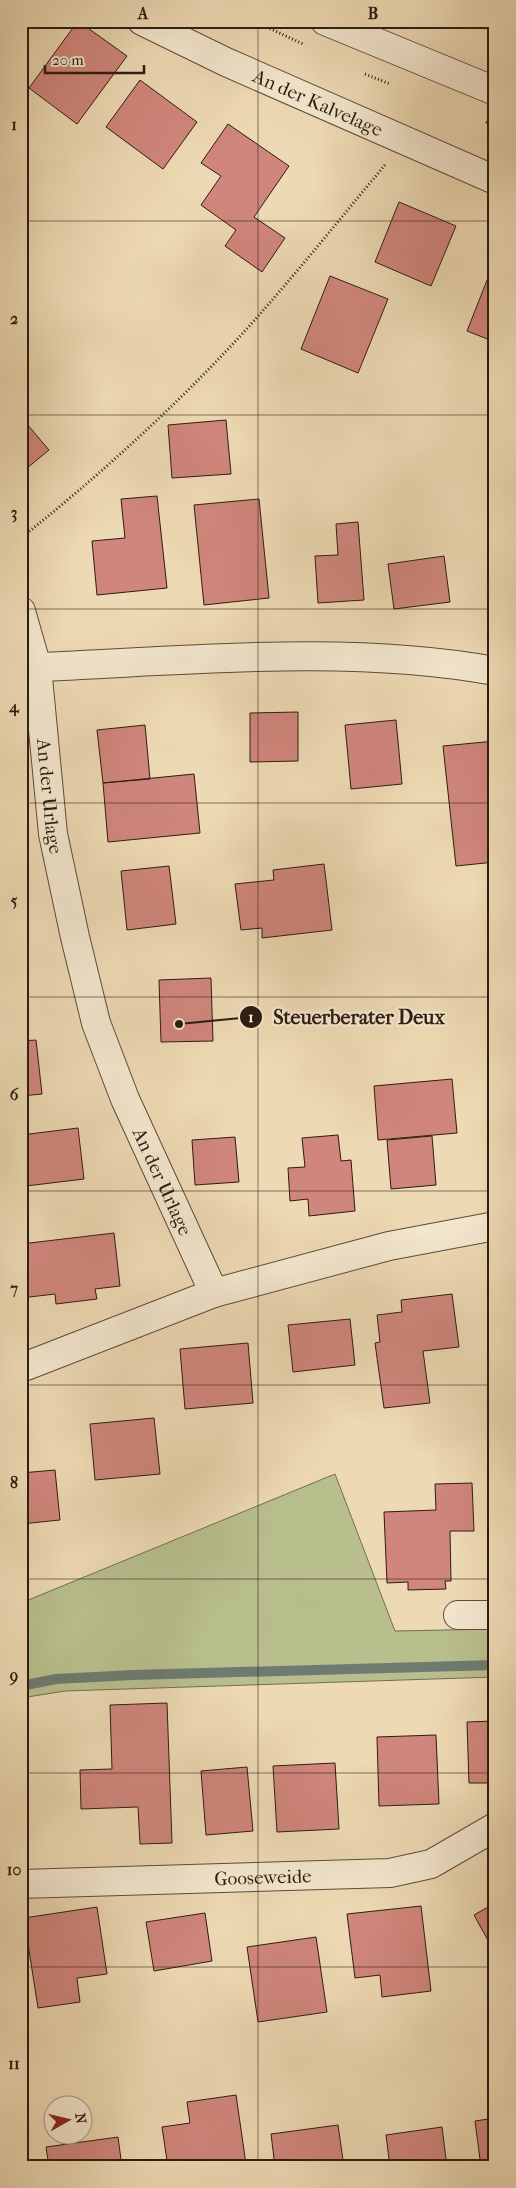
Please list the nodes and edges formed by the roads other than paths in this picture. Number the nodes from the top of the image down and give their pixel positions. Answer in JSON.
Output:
{"nodes":[{"id":1,"x":142,"y":21,"type":"edge"},
{"id":2,"x":325,"y":21,"type":"edge"},
{"id":3,"x":495,"y":91,"type":"edge"},
{"id":4,"x":495,"y":180,"type":"edge"},
{"id":5,"x":21,"y":612,"type":"edge"},
{"id":6,"x":37,"y":667,"type":"junction"},
{"id":7,"x":495,"y":671,"type":"edge"},
{"id":8,"x":495,"y":1226,"type":"edge"},
{"id":9,"x":214,"y":1293,"type":"junction"},
{"id":10,"x":21,"y":1368,"type":"edge"},
{"id":11,"x":458,"y":1615,"type":"dead end"},
{"id":12,"x":495,"y":1615,"type":"edge"},
{"id":13,"x":495,"y":1827,"type":"edge"},
{"id":14,"x":21,"y":1884,"type":"edge"}],
"edges":[{"from":1,"to":4,"type":"street","name":"An der Kalvelage"},
{"from":2,"to":3,"type":"street"},
{"from":5,"to":6,"type":"street","name":"An der Urlage"},
{"from":6,"to":7,"type":"street"},
{"from":6,"to":9,"type":"street","name":"An der Urlage"},
{"from":8,"to":9,"type":"street"},
{"from":9,"to":10,"type":"street"},
{"from":11,"to":12,"type":"street"},
{"from":13,"to":14,"type":"street","name":"Gooseweide"}]}
